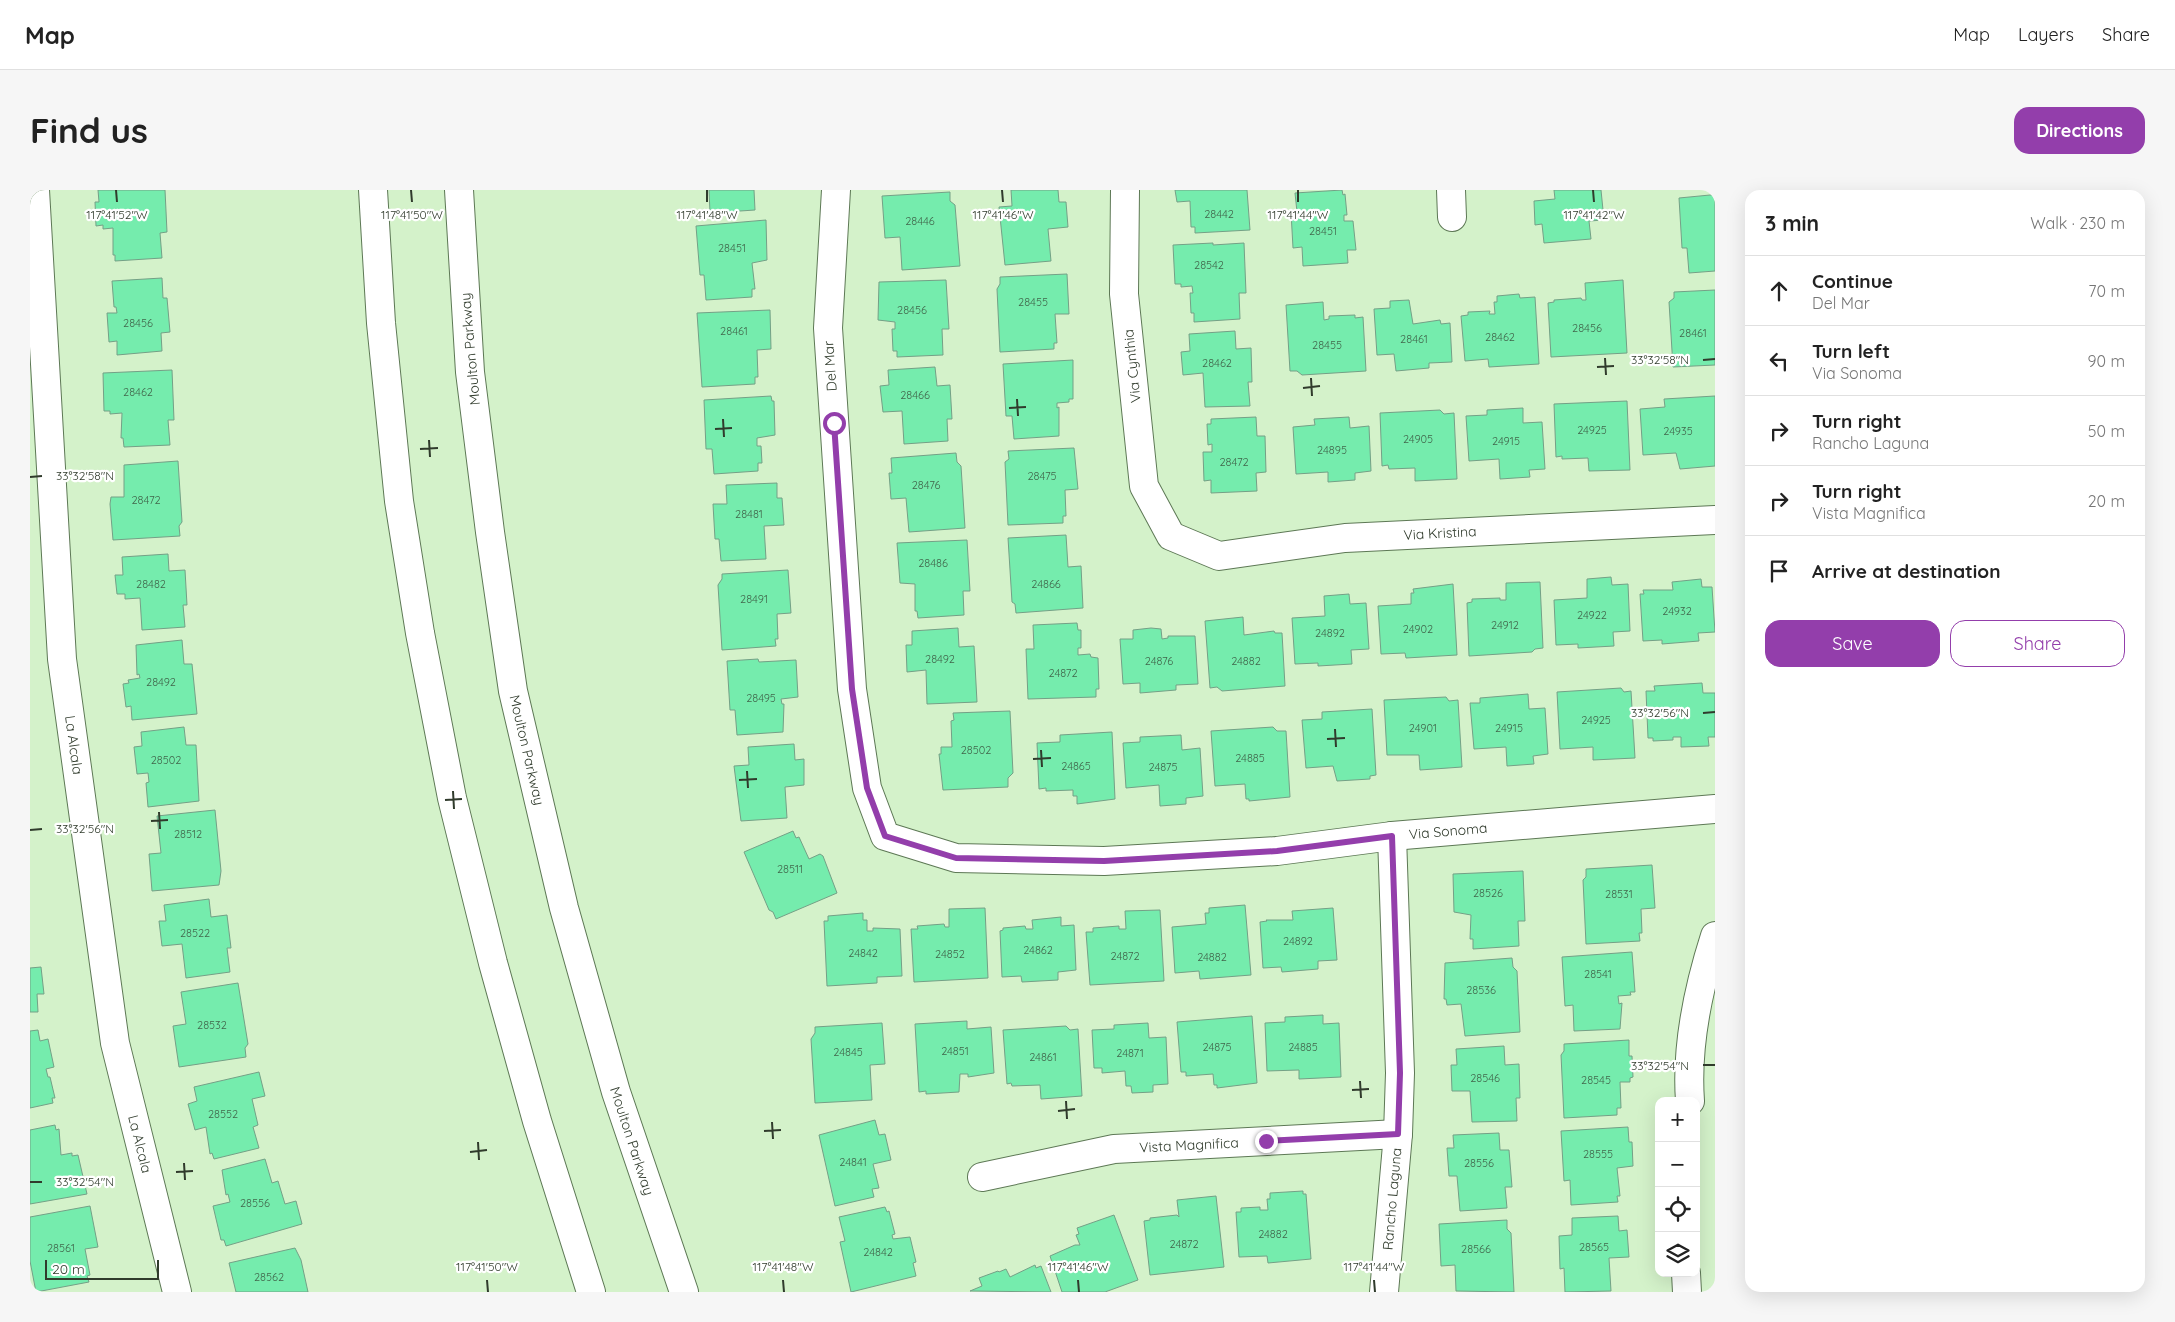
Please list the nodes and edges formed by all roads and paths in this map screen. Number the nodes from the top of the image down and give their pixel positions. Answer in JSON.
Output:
{"nodes":[{"id":1,"x":35,"y":190,"type":"edge"},
{"id":2,"x":373,"y":190,"type":"edge"},
{"id":3,"x":459,"y":190,"type":"edge"},
{"id":4,"x":836,"y":190,"type":"edge"},
{"id":5,"x":1125,"y":190,"type":"edge"},
{"id":6,"x":1451,"y":190,"type":"edge"},
{"id":7,"x":1452,"y":217,"type":"dead end"},
{"id":8,"x":1715,"y":520,"type":"edge"},
{"id":9,"x":1171,"y":536,"type":"joint"},
{"id":10,"x":1715,"y":809,"type":"edge"},
{"id":11,"x":885,"y":836,"type":"joint"},
{"id":12,"x":1392,"y":836,"type":"junction"},
{"id":13,"x":1715,"y":936,"type":"edge"},
{"id":14,"x":1690,"y":1097,"type":"edge"},
{"id":15,"x":1398,"y":1134,"type":"junction"},
{"id":16,"x":982,"y":1177,"type":"dead end"},
{"id":17,"x":1686,"y":1277,"type":"edge"},
{"id":18,"x":177,"y":1292,"type":"edge"},
{"id":19,"x":591,"y":1292,"type":"edge"},
{"id":20,"x":684,"y":1292,"type":"edge"},
{"id":21,"x":1384,"y":1292,"type":"edge"},
{"id":22,"x":1687,"y":1292,"type":"edge"}],
"edges":[{"from":1,"to":18,"type":"street","name":"La Alcala"},
{"from":2,"to":19,"type":"street"},
{"from":3,"to":20,"type":"street","name":"Moulton Parkway"},
{"from":4,"to":11,"type":"street","name":"Del Mar"},
{"from":5,"to":9,"type":"street","name":"Via Cynthia"},
{"from":6,"to":7,"type":"street"},
{"from":8,"to":9,"type":"street","name":"Via Kristina"},
{"from":10,"to":12,"type":"street","name":"Via Sonoma"},
{"from":11,"to":12,"type":"street","name":"Via Sonoma"},
{"from":12,"to":15,"type":"street","name":"Rancho Laguna"},
{"from":13,"to":14,"type":"street"},
{"from":15,"to":16,"type":"street","name":"Vista Magnifica"},
{"from":15,"to":21,"type":"street","name":"Rancho Laguna"},
{"from":17,"to":22,"type":"street"}]}
